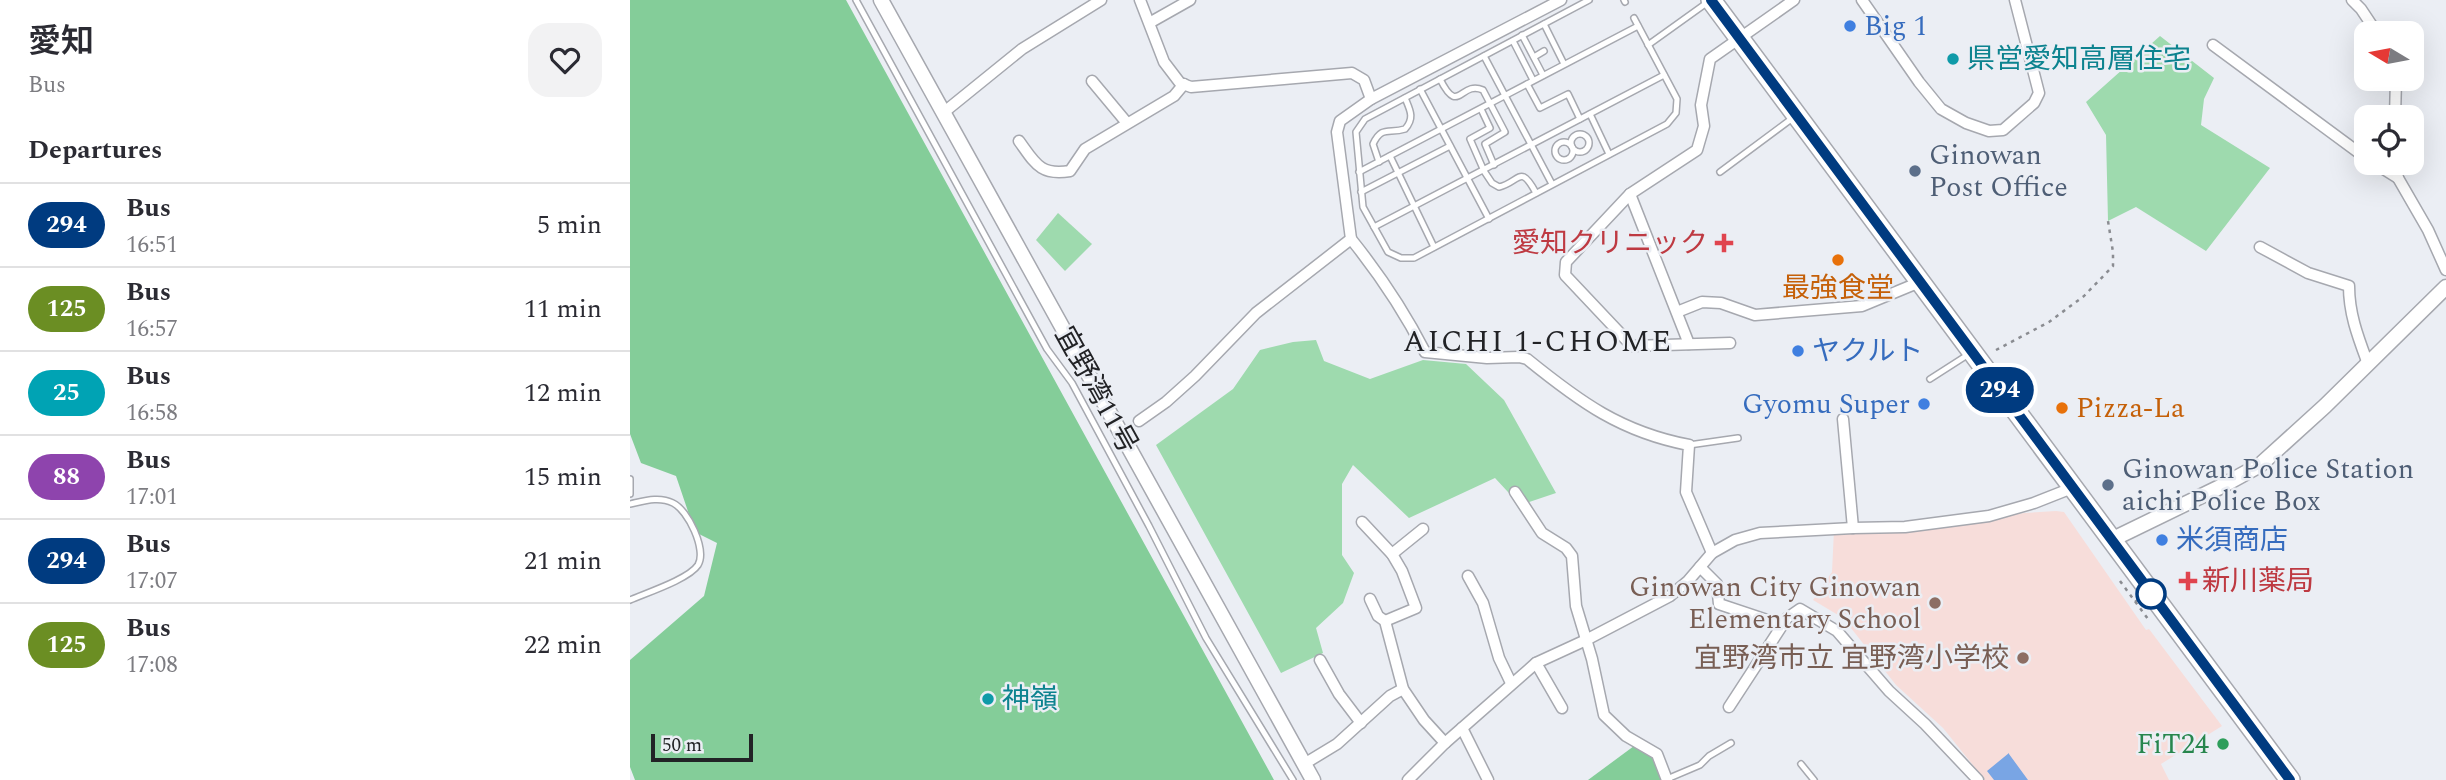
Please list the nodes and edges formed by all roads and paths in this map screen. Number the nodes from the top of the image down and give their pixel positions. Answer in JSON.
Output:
{"nodes":[{"id":1,"x":856,"y":0,"type":"edge"},
{"id":2,"x":881,"y":0,"type":"edge"},
{"id":3,"x":1101,"y":0,"type":"edge"},
{"id":4,"x":1140,"y":0,"type":"edge"},
{"id":5,"x":1190,"y":0,"type":"edge"},
{"id":6,"x":1561,"y":0,"type":"edge"},
{"id":7,"x":1589,"y":0,"type":"edge"},
{"id":8,"x":1711,"y":0,"type":"edge"},
{"id":9,"x":1794,"y":0,"type":"edge"},
{"id":10,"x":1862,"y":0,"type":"edge"},
{"id":11,"x":2015,"y":0,"type":"edge"},
{"id":12,"x":2352,"y":0,"type":"edge"},
{"id":13,"x":1634,"y":18,"type":"dead end"},
{"id":14,"x":2369,"y":21,"type":"edge"},
{"id":15,"x":1151,"y":22,"type":"junction"},
{"id":16,"x":1544,"y":24,"type":"junction"},
{"id":17,"x":1638,"y":26,"type":"junction"},
{"id":18,"x":1522,"y":35,"type":"junction"},
{"id":19,"x":1740,"y":39,"type":"junction"},
{"id":20,"x":1513,"y":41,"type":"junction"},
{"id":21,"x":1648,"y":45,"type":"junction"},
{"id":22,"x":2213,"y":45,"type":"dead end"},
{"id":23,"x":1544,"y":51,"type":"dead end"},
{"id":24,"x":1484,"y":56,"type":"junction"},
{"id":25,"x":1534,"y":57,"type":"junction"},
{"id":26,"x":1523,"y":61,"type":"junction"},
{"id":27,"x":1564,"y":64,"type":"junction"},
{"id":28,"x":1514,"y":66,"type":"dead end"},
{"id":29,"x":1543,"y":75,"type":"junction"},
{"id":30,"x":1664,"y":75,"type":"junction"},
{"id":31,"x":1440,"y":79,"type":"junction"},
{"id":32,"x":1092,"y":82,"type":"dead end"},
{"id":33,"x":1530,"y":82,"type":"junction"},
{"id":34,"x":1184,"y":84,"type":"junction"},
{"id":35,"x":1420,"y":89,"type":"junction"},
{"id":36,"x":1506,"y":95,"type":"junction"},
{"id":37,"x":1405,"y":98,"type":"junction"},
{"id":38,"x":1371,"y":99,"type":"junction"},
{"id":39,"x":1491,"y":103,"type":"junction"},
{"id":40,"x":1480,"y":109,"type":"junction"},
{"id":41,"x":943,"y":113,"type":"junction"},
{"id":42,"x":1590,"y":114,"type":"junction"},
{"id":43,"x":1796,"y":115,"type":"junction"},
{"id":44,"x":1580,"y":119,"type":"junction"},
{"id":45,"x":1127,"y":123,"type":"junction"},
{"id":46,"x":1441,"y":130,"type":"junction"},
{"id":47,"x":1599,"y":133,"type":"junction"},
{"id":48,"x":1588,"y":139,"type":"junction"},
{"id":49,"x":1019,"y":141,"type":"dead end"},
{"id":50,"x":1532,"y":145,"type":"junction"},
{"id":51,"x":1450,"y":146,"type":"junction"},
{"id":52,"x":1572,"y":146,"type":"junction"},
{"id":53,"x":2354,"y":149,"type":"edge"},
{"id":54,"x":1609,"y":154,"type":"junction"},
{"id":55,"x":1556,"y":155,"type":"junction"},
{"id":56,"x":1390,"y":156,"type":"junction"},
{"id":57,"x":1379,"y":162,"type":"junction"},
{"id":58,"x":1541,"y":163,"type":"junction"},
{"id":59,"x":1494,"y":165,"type":"junction"},
{"id":60,"x":1484,"y":170,"type":"junction"},
{"id":61,"x":1720,"y":172,"type":"dead end"},
{"id":62,"x":1359,"y":173,"type":"junction"},
{"id":63,"x":1398,"y":173,"type":"junction"},
{"id":64,"x":2393,"y":175,"type":"edge"},
{"id":65,"x":2397,"y":175,"type":"edge"},
{"id":66,"x":2398,"y":178,"type":"junction"},
{"id":67,"x":1468,"y":179,"type":"junction"},
{"id":68,"x":1552,"y":184,"type":"junction"},
{"id":69,"x":1361,"y":192,"type":"junction"},
{"id":70,"x":1536,"y":193,"type":"junction"},
{"id":71,"x":1630,"y":194,"type":"junction"},
{"id":72,"x":1414,"y":207,"type":"junction"},
{"id":73,"x":1489,"y":219,"type":"junction"},
{"id":74,"x":2108,"y":221,"type":"dead end"},
{"id":75,"x":1374,"y":227,"type":"junction"},
{"id":76,"x":1350,"y":239,"type":"junction"},
{"id":77,"x":1434,"y":247,"type":"junction"},
{"id":78,"x":2260,"y":247,"type":"dead end"},
{"id":79,"x":2446,"y":271,"type":"edge"},
{"id":80,"x":1920,"y":282,"type":"junction"},
{"id":81,"x":2446,"y":287,"type":"edge"},
{"id":82,"x":1677,"y":312,"type":"junction"},
{"id":83,"x":1730,"y":343,"type":"dead end"},
{"id":84,"x":1689,"y":344,"type":"junction"},
{"id":85,"x":1996,"y":350,"type":"dead end"},
{"id":86,"x":1972,"y":352,"type":"junction"},
{"id":87,"x":2368,"y":364,"type":"junction"},
{"id":88,"x":1930,"y":379,"type":"dead end"},
{"id":89,"x":1843,"y":419,"type":"dead end"},
{"id":90,"x":1139,"y":421,"type":"dead end"},
{"id":91,"x":1738,"y":438,"type":"dead end"},
{"id":92,"x":1689,"y":445,"type":"junction"},
{"id":93,"x":630,"y":479,"type":"edge"},
{"id":94,"x":2072,"y":488,"type":"junction"},
{"id":95,"x":1515,"y":492,"type":"dead end"},
{"id":96,"x":630,"y":494,"type":"edge"},
{"id":97,"x":630,"y":504,"type":"edge"},
{"id":98,"x":1362,"y":522,"type":"dead end"},
{"id":99,"x":1853,"y":527,"type":"junction"},
{"id":100,"x":1423,"y":529,"type":"dead end"},
{"id":101,"x":2111,"y":540,"type":"junction"},
{"id":102,"x":1712,"y":553,"type":"junction"},
{"id":103,"x":1392,"y":554,"type":"junction"},
{"id":104,"x":1700,"y":567,"type":"junction"},
{"id":105,"x":1468,"y":576,"type":"dead end"},
{"id":106,"x":2120,"y":581,"type":"dead end"},
{"id":107,"x":2160,"y":583,"type":"dead end"},
{"id":108,"x":1370,"y":599,"type":"dead end"},
{"id":109,"x":630,"y":600,"type":"edge"},
{"id":110,"x":2135,"y":602,"type":"junction"},
{"id":111,"x":2148,"y":619,"type":"dead end"},
{"id":112,"x":1385,"y":621,"type":"junction"},
{"id":113,"x":1782,"y":625,"type":"junction"},
{"id":114,"x":1586,"y":640,"type":"junction"},
{"id":115,"x":1320,"y":660,"type":"dead end"},
{"id":116,"x":1536,"y":663,"type":"junction"},
{"id":117,"x":1511,"y":683,"type":"junction"},
{"id":118,"x":1403,"y":689,"type":"junction"},
{"id":119,"x":1729,"y":707,"type":"dead end"},
{"id":120,"x":1562,"y":708,"type":"dead end"},
{"id":121,"x":1361,"y":723,"type":"junction"},
{"id":122,"x":1462,"y":728,"type":"junction"},
{"id":123,"x":1446,"y":743,"type":"junction"},
{"id":124,"x":1731,"y":743,"type":"dead end"},
{"id":125,"x":1304,"y":764,"type":"junction"},
{"id":126,"x":1801,"y":764,"type":"dead end"},
{"id":127,"x":1293,"y":780,"type":"edge"},
{"id":128,"x":1312,"y":780,"type":"edge"},
{"id":129,"x":1408,"y":780,"type":"edge"},
{"id":130,"x":1488,"y":780,"type":"edge"},
{"id":131,"x":1667,"y":780,"type":"edge"},
{"id":132,"x":1814,"y":780,"type":"edge"},
{"id":133,"x":1978,"y":780,"type":"edge"},
{"id":134,"x":2290,"y":780,"type":"edge"}],
"edges":[{"from":1,"to":127,"type":"lane"},
{"from":2,"to":41,"type":"street","name":"宜野湾11号"},
{"from":3,"to":41,"type":"street"},
{"from":4,"to":15,"type":"street"},
{"from":5,"to":15,"type":"street"},
{"from":6,"to":38,"type":"street"},
{"from":7,"to":16,"type":"lane"},
{"from":8,"to":19,"type":"highway"},
{"from":8,"to":21,"type":"lane"},
{"from":9,"to":19,"type":"street"},
{"from":10,"to":11,"type":"street"},
{"from":12,"to":14,"type":"street"},
{"from":13,"to":17,"type":"lane"},
{"from":15,"to":34,"type":"street"},
{"from":16,"to":18,"type":"lane"},
{"from":16,"to":27,"type":"lane"},
{"from":17,"to":21,"type":"lane"},
{"from":17,"to":27,"type":"lane"},
{"from":18,"to":20,"type":"lane"},
{"from":18,"to":25,"type":"lane"},
{"from":19,"to":43,"type":"highway"},
{"from":19,"to":71,"type":"street"},
{"from":20,"to":24,"type":"lane"},
{"from":20,"to":26,"type":"lane"},
{"from":21,"to":30,"type":"lane"},
{"from":22,"to":53,"type":"street"},
{"from":23,"to":25,"type":"lane"},
{"from":24,"to":31,"type":"lane"},
{"from":24,"to":36,"type":"lane"},
{"from":25,"to":29,"type":"lane"},
{"from":26,"to":28,"type":"lane"},
{"from":26,"to":33,"type":"lane"},
{"from":27,"to":29,"type":"lane"},
{"from":29,"to":33,"type":"lane"},
{"from":30,"to":42,"type":"lane"},
{"from":30,"to":54,"type":"lane"},
{"from":31,"to":35,"type":"lane"},
{"from":31,"to":39,"type":"lane"},
{"from":32,"to":45,"type":"street"},
{"from":33,"to":36,"type":"lane"},
{"from":33,"to":44,"type":"lane"},
{"from":34,"to":38,"type":"street"},
{"from":34,"to":45,"type":"street"},
{"from":35,"to":37,"type":"lane"},
{"from":35,"to":46,"type":"lane"},
{"from":36,"to":39,"type":"lane"},
{"from":36,"to":50,"type":"lane"},
{"from":37,"to":57,"type":"lane"},
{"from":37,"to":62,"type":"lane"},
{"from":38,"to":76,"type":"street"},
{"from":39,"to":40,"type":"lane"},
{"from":39,"to":59,"type":"lane"},
{"from":40,"to":46,"type":"lane"},
{"from":40,"to":60,"type":"lane"},
{"from":41,"to":125,"type":"street","name":"宜野湾11号"},
{"from":42,"to":44,"type":"lane"},
{"from":42,"to":47,"type":"lane"},
{"from":43,"to":61,"type":"lane"},
{"from":43,"to":80,"type":"highway"},
{"from":44,"to":50,"type":"lane"},
{"from":45,"to":49,"type":"street"},
{"from":46,"to":51,"type":"lane"},
{"from":46,"to":56,"type":"lane"},
{"from":47,"to":48,"type":"lane"},
{"from":47,"to":54,"type":"lane"},
{"from":48,"to":52,"type":"lane"},
{"from":48,"to":52,"type":"lane"},
{"from":50,"to":58,"type":"lane"},
{"from":50,"to":59,"type":"lane"},
{"from":51,"to":63,"type":"lane"},
{"from":51,"to":67,"type":"lane"},
{"from":52,"to":55,"type":"lane"},
{"from":52,"to":55,"type":"lane"},
{"from":54,"to":68,"type":"lane"},
{"from":55,"to":58,"type":"lane"},
{"from":56,"to":57,"type":"lane"},
{"from":56,"to":63,"type":"lane"},
{"from":57,"to":62,"type":"lane"},
{"from":58,"to":68,"type":"lane"},
{"from":59,"to":60,"type":"lane"},
{"from":60,"to":67,"type":"lane"},
{"from":60,"to":70,"type":"lane"},
{"from":62,"to":69,"type":"lane"},
{"from":63,"to":69,"type":"lane"},
{"from":63,"to":72,"type":"lane"},
{"from":64,"to":66,"type":"street"},
{"from":65,"to":66,"type":"street"},
{"from":66,"to":79,"type":"street"},
{"from":67,"to":72,"type":"lane"},
{"from":67,"to":73,"type":"lane"},
{"from":68,"to":70,"type":"lane"},
{"from":69,"to":75,"type":"lane"},
{"from":70,"to":73,"type":"lane"},
{"from":71,"to":82,"type":"street"},
{"from":71,"to":84,"type":"street"},
{"from":72,"to":75,"type":"lane"},
{"from":72,"to":77,"type":"lane"},
{"from":73,"to":77,"type":"lane"},
{"from":74,"to":85,"type":"path"},
{"from":75,"to":77,"type":"lane"},
{"from":76,"to":90,"type":"street"},
{"from":76,"to":92,"type":"street"},
{"from":78,"to":87,"type":"street"},
{"from":80,"to":82,"type":"street"},
{"from":80,"to":86,"type":"highway"},
{"from":81,"to":87,"type":"street"},
{"from":82,"to":84,"type":"street"},
{"from":83,"to":84,"type":"street"},
{"from":86,"to":88,"type":"lane"},
{"from":86,"to":94,"type":"highway"},
{"from":87,"to":101,"type":"street"},
{"from":89,"to":99,"type":"street"},
{"from":91,"to":92,"type":"lane"},
{"from":92,"to":102,"type":"street"},
{"from":93,"to":96,"type":"lane"},
{"from":94,"to":99,"type":"street"},
{"from":94,"to":101,"type":"highway"},
{"from":95,"to":114,"type":"street"},
{"from":97,"to":109,"type":"lane"},
{"from":98,"to":103,"type":"street"},
{"from":99,"to":102,"type":"street"},
{"from":100,"to":103,"type":"street"},
{"from":101,"to":134,"type":"highway"},
{"from":102,"to":104,"type":"street"},
{"from":103,"to":112,"type":"street"},
{"from":104,"to":113,"type":"street"},
{"from":104,"to":114,"type":"street"},
{"from":105,"to":117,"type":"street"},
{"from":106,"to":110,"type":"path"},
{"from":107,"to":110,"type":"path","bridge":true},
{"from":108,"to":112,"type":"street"},
{"from":110,"to":111,"type":"path"},
{"from":112,"to":118,"type":"street"},
{"from":113,"to":119,"type":"street"},
{"from":113,"to":133,"type":"street"},
{"from":114,"to":116,"type":"street"},
{"from":114,"to":131,"type":"street"},
{"from":115,"to":121,"type":"street"},
{"from":116,"to":117,"type":"street"},
{"from":116,"to":120,"type":"street"},
{"from":117,"to":122,"type":"street"},
{"from":118,"to":121,"type":"street"},
{"from":118,"to":123,"type":"street"},
{"from":121,"to":125,"type":"street"},
{"from":122,"to":123,"type":"street"},
{"from":122,"to":130,"type":"street"},
{"from":123,"to":129,"type":"street"},
{"from":124,"to":131,"type":"lane"},
{"from":125,"to":128,"type":"street","name":"宜野湾11号"},
{"from":126,"to":132,"type":"lane"}]}
